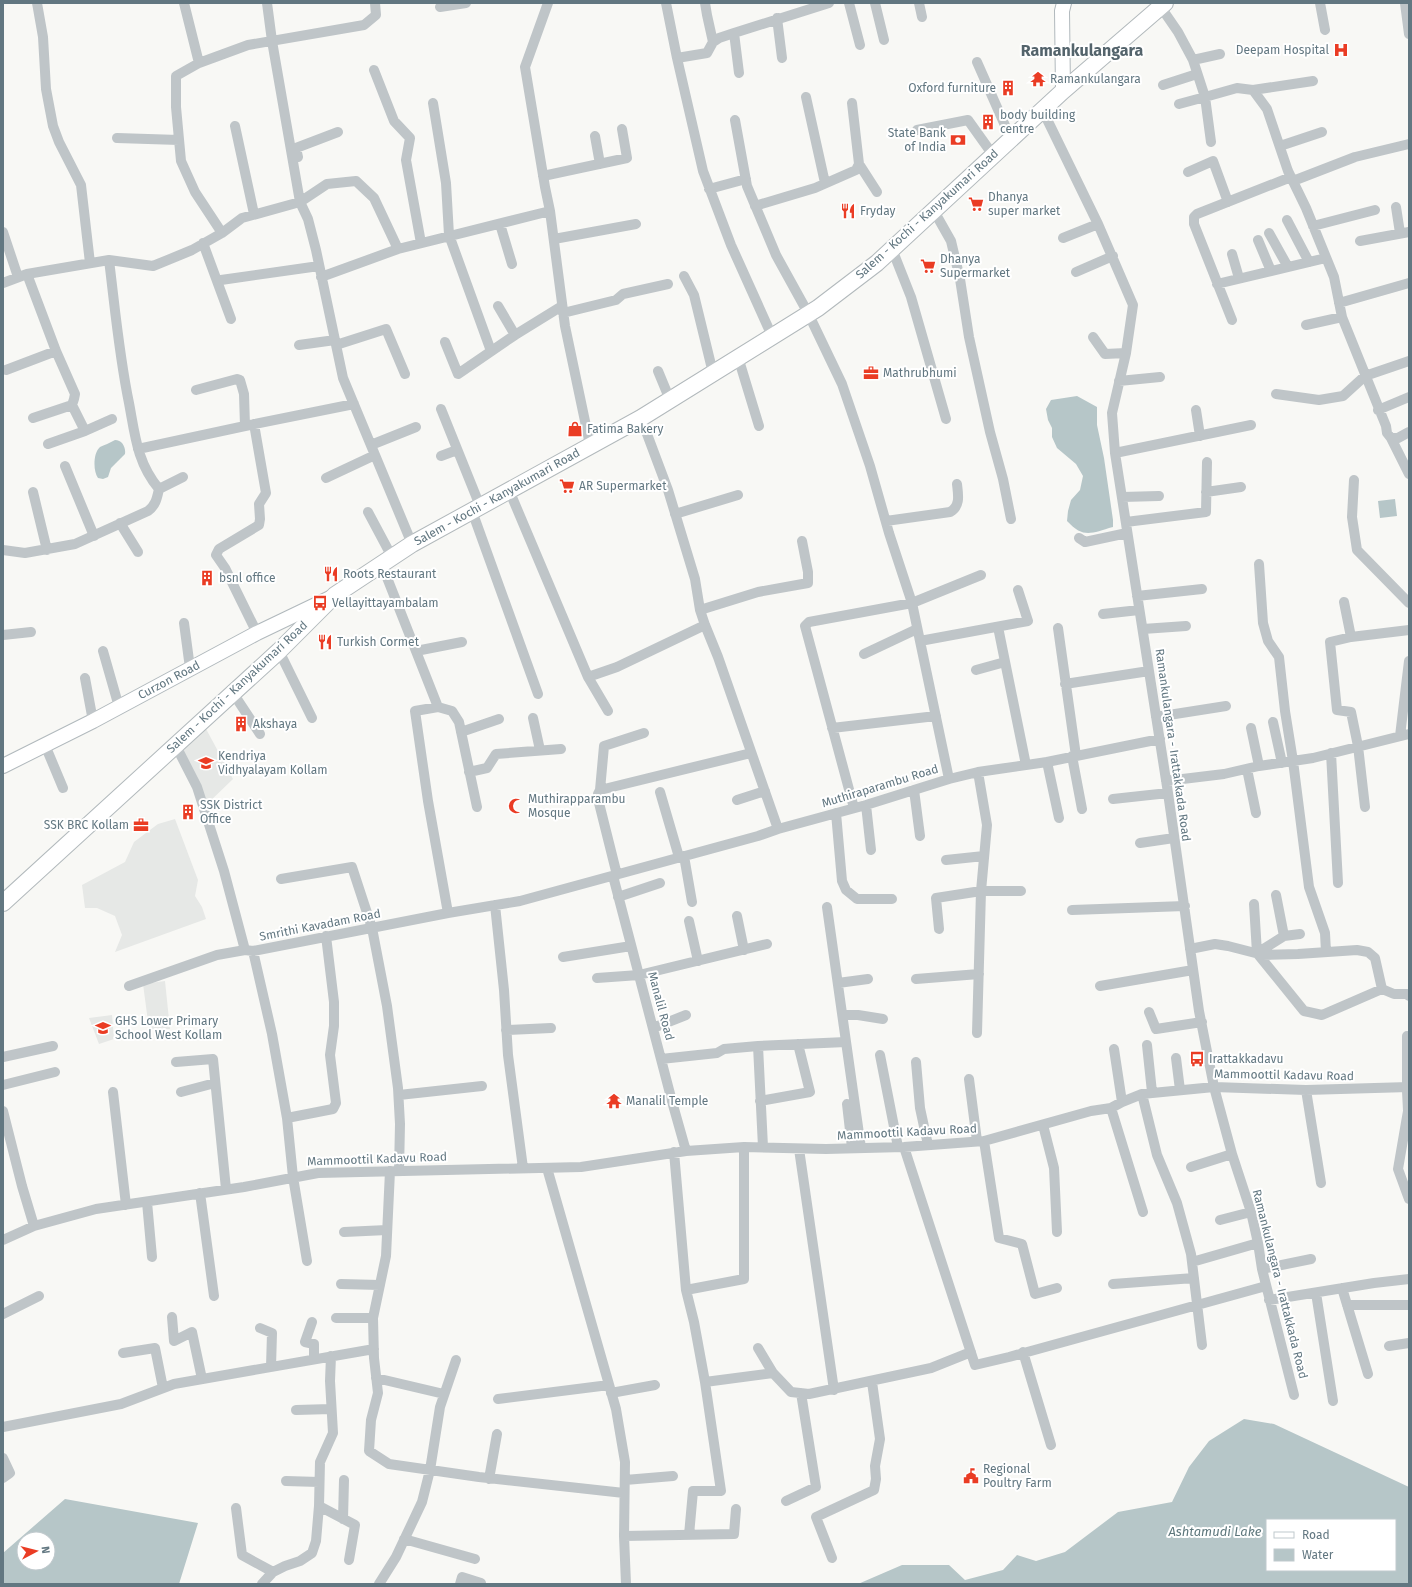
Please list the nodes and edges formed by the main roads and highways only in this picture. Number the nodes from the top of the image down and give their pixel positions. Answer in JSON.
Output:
{"nodes":[{"id":1,"x":1064,"y":3,"type":"edge"},
{"id":2,"x":1162,"y":4,"type":"edge"},
{"id":3,"x":1063,"y":90,"type":"junction"},
{"id":4,"x":335,"y":595,"type":"junction"},
{"id":5,"x":3,"y":766,"type":"edge"},
{"id":6,"x":3,"y":902,"type":"edge"}],
"edges":[{"from":1,"to":3,"type":"main road"},
{"from":2,"to":3,"type":"main road","name":"Salem - Kochi - Kanyakumari Road"},
{"from":3,"to":4,"type":"main road","name":"Salem - Kochi - Kanyakumari Road"},
{"from":4,"to":5,"type":"main road","name":"Curzon Road"},
{"from":4,"to":6,"type":"main road","name":"Salem - Kochi - Kanyakumari Road"}]}
